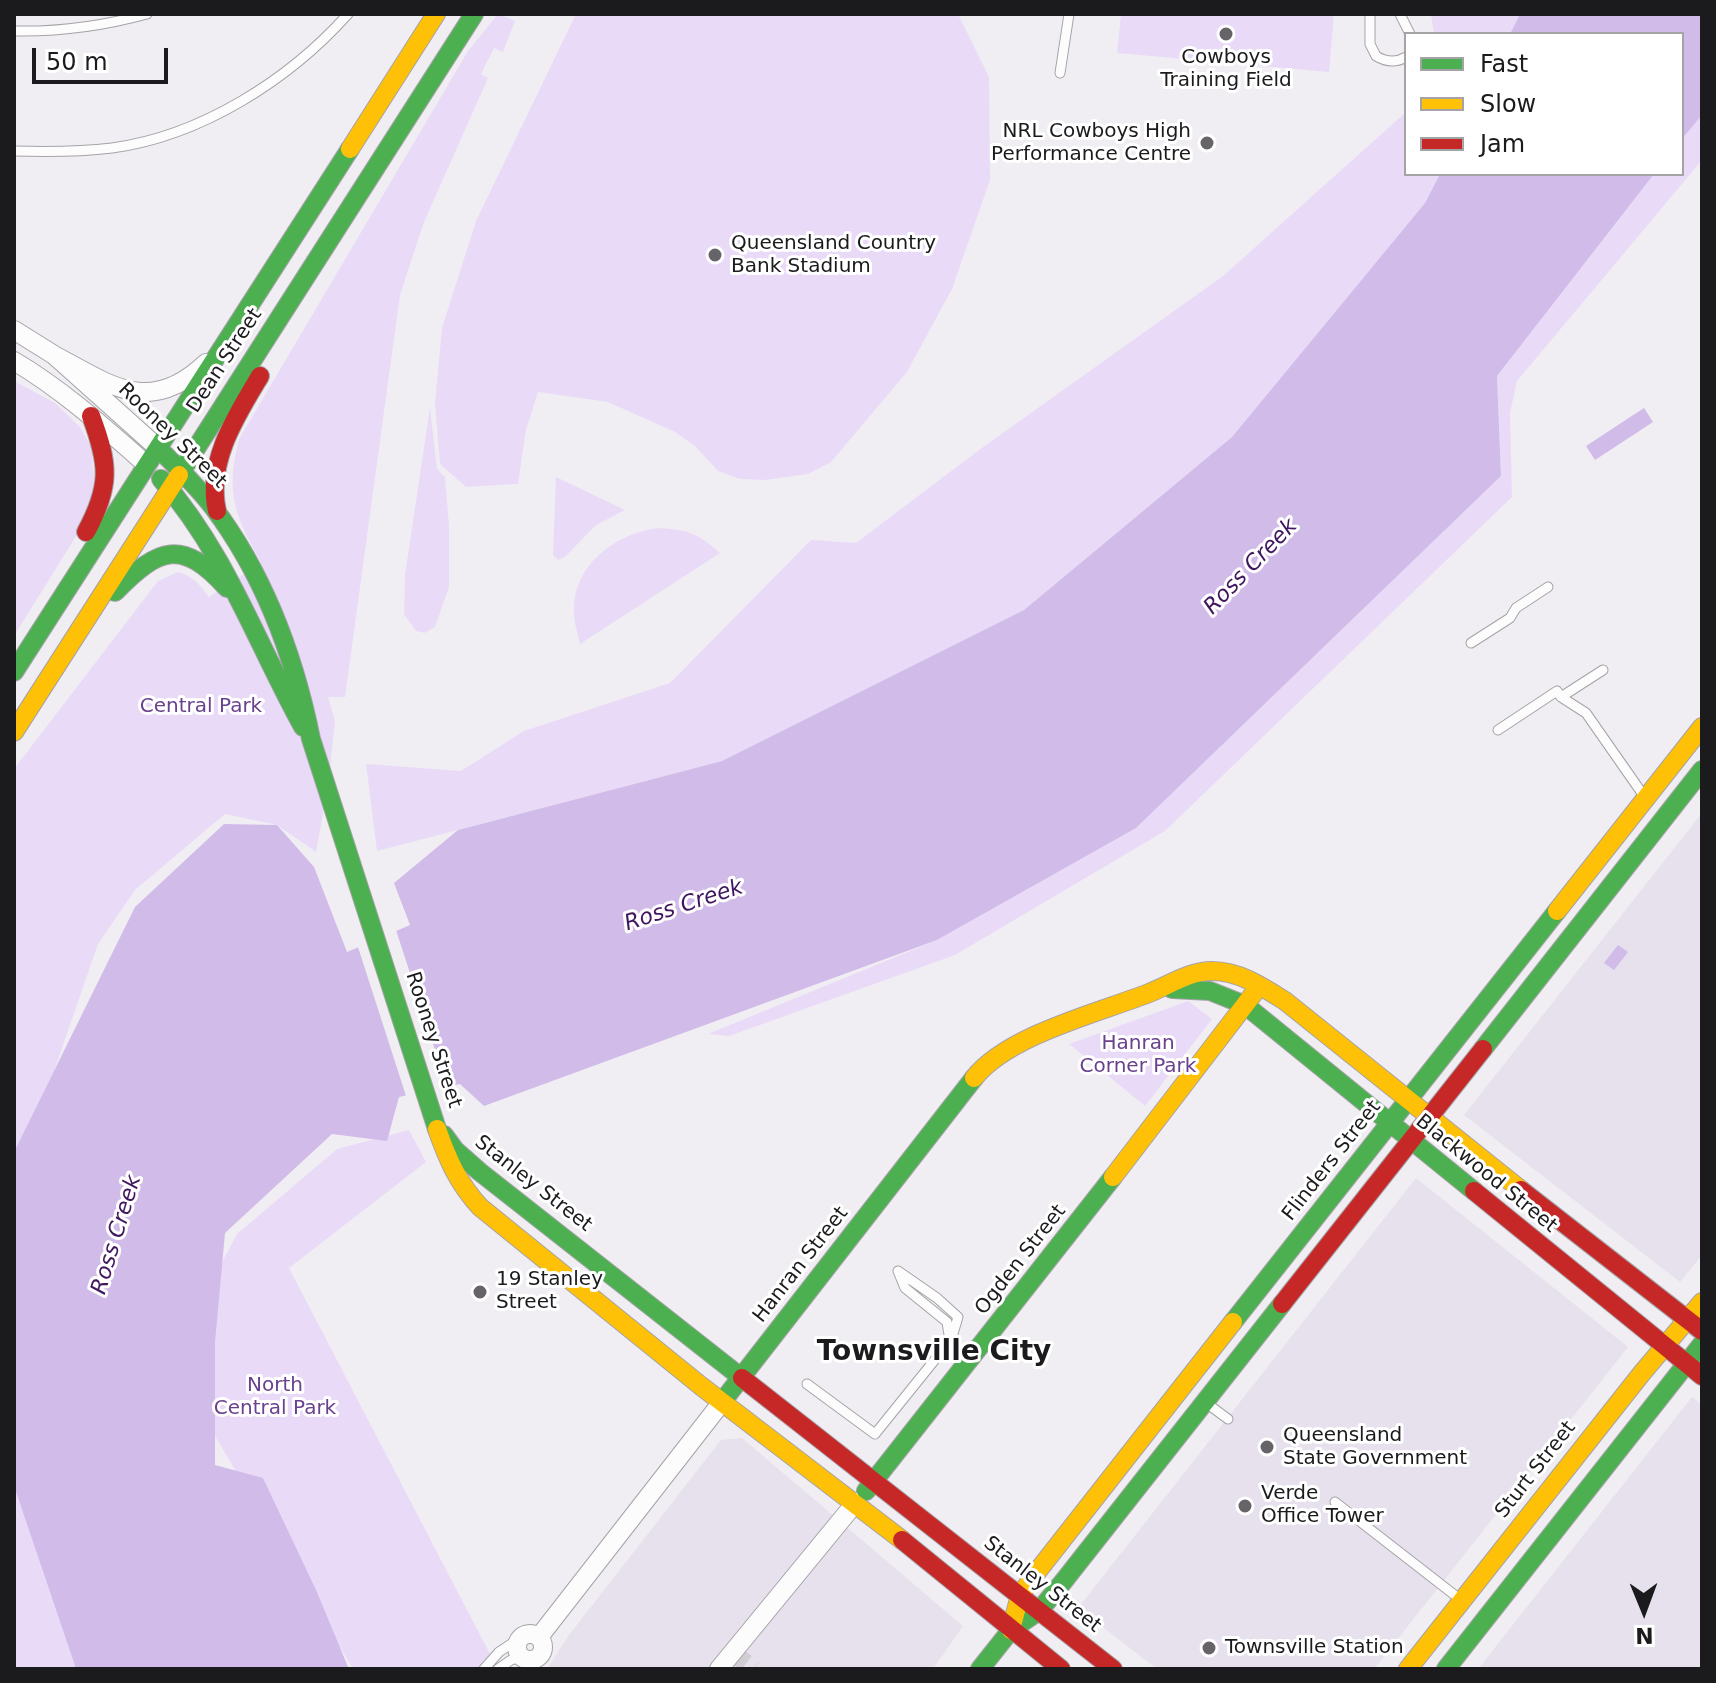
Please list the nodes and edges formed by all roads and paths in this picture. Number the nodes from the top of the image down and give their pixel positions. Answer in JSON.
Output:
{"nodes":[{"id":1,"x":147,"y":14,"type":"edge"},
{"id":2,"x":348,"y":14,"type":"edge"},
{"id":3,"x":436,"y":14,"type":"edge"},
{"id":4,"x":474,"y":14,"type":"edge"},
{"id":5,"x":1069,"y":14,"type":"edge"},
{"id":6,"x":1370,"y":14,"type":"edge"},
{"id":7,"x":1400,"y":14,"type":"edge"},
{"id":8,"x":14,"y":31,"type":"edge"},
{"id":9,"x":1409,"y":32,"type":"edge"},
{"id":10,"x":1404,"y":58,"type":"edge"},
{"id":11,"x":1060,"y":73,"type":"dead end"},
{"id":12,"x":14,"y":151,"type":"edge"},
{"id":13,"x":299,"y":286,"type":"junction"},
{"id":14,"x":14,"y":330,"type":"edge"},
{"id":15,"x":229,"y":337,"type":"junction"},
{"id":16,"x":54,"y":355,"type":"junction"},
{"id":17,"x":14,"y":361,"type":"edge"},
{"id":18,"x":91,"y":416,"type":"junction"},
{"id":19,"x":158,"y":448,"type":"junction"},
{"id":20,"x":147,"y":465,"type":"junction"},
{"id":21,"x":180,"y":471,"type":"junction"},
{"id":22,"x":170,"y":488,"type":"junction"},
{"id":23,"x":217,"y":511,"type":"junction"},
{"id":24,"x":1548,"y":587,"type":"dead end"},
{"id":25,"x":50,"y":615,"type":"junction"},
{"id":26,"x":250,"y":618,"type":"junction"},
{"id":27,"x":1471,"y":643,"type":"dead end"},
{"id":28,"x":57,"y":663,"type":"junction"},
{"id":29,"x":1603,"y":670,"type":"dead end"},
{"id":30,"x":14,"y":672,"type":"edge"},
{"id":31,"x":1559,"y":694,"type":"junction"},
{"id":32,"x":1702,"y":727,"type":"edge"},
{"id":33,"x":1498,"y":730,"type":"dead end"},
{"id":34,"x":14,"y":732,"type":"edge"},
{"id":35,"x":311,"y":739,"type":"junction"},
{"id":36,"x":1702,"y":770,"type":"edge"},
{"id":37,"x":1646,"y":798,"type":"junction"},
{"id":38,"x":1260,"y":985,"type":"junction"},
{"id":39,"x":1154,"y":992,"type":"junction"},
{"id":40,"x":1245,"y":1005,"type":"junction"},
{"id":41,"x":1407,"y":1099,"type":"junction"},
{"id":42,"x":1428,"y":1117,"type":"junction"},
{"id":43,"x":1389,"y":1124,"type":"junction"},
{"id":44,"x":438,"y":1126,"type":"junction"},
{"id":45,"x":1410,"y":1142,"type":"junction"},
{"id":46,"x":499,"y":1186,"type":"junction"},
{"id":47,"x":480,"y":1207,"type":"junction"},
{"id":48,"x":1702,"y":1302,"type":"edge"},
{"id":49,"x":1695,"y":1326,"type":"edge"},
{"id":50,"x":950,"y":1341,"type":"junction"},
{"id":51,"x":1702,"y":1344,"type":"edge"},
{"id":52,"x":1666,"y":1345,"type":"junction"},
{"id":53,"x":1687,"y":1364,"type":"junction"},
{"id":54,"x":743,"y":1376,"type":"junction"},
{"id":55,"x":1702,"y":1376,"type":"edge"},
{"id":56,"x":807,"y":1384,"type":"dead end"},
{"id":57,"x":722,"y":1402,"type":"junction"},
{"id":58,"x":1205,"y":1402,"type":"junction"},
{"id":59,"x":1228,"y":1419,"type":"dead end"},
{"id":60,"x":875,"y":1480,"type":"junction"},
{"id":61,"x":856,"y":1502,"type":"junction"},
{"id":62,"x":1335,"y":1502,"type":"dead end"},
{"id":63,"x":1020,"y":1595,"type":"junction"},
{"id":64,"x":1461,"y":1600,"type":"junction"},
{"id":65,"x":1039,"y":1611,"type":"junction"},
{"id":66,"x":1011,"y":1630,"type":"junction"},
{"id":67,"x":529,"y":1637,"type":"junction"},
{"id":68,"x":535,"y":1661,"type":"edge"},
{"id":69,"x":484,"y":1669,"type":"edge"},
{"id":70,"x":499,"y":1669,"type":"edge"},
{"id":71,"x":719,"y":1669,"type":"edge"},
{"id":72,"x":980,"y":1669,"type":"edge"},
{"id":73,"x":1061,"y":1669,"type":"edge"},
{"id":74,"x":1113,"y":1669,"type":"edge"},
{"id":75,"x":1408,"y":1669,"type":"edge"},
{"id":76,"x":1446,"y":1669,"type":"edge"}],
"edges":[{"from":1,"to":8,"type":"lane"},
{"from":2,"to":12,"type":"lane"},
{"from":3,"to":15,"type":"main road","name":"Dean Street"},
{"from":4,"to":13,"type":"main road","name":"Dean Street"},
{"from":5,"to":11,"type":"lane"},
{"from":6,"to":10,"type":"lane"},
{"from":7,"to":9,"type":"lane"},
{"from":13,"to":21,"type":"main road","name":"Dean Street"},
{"from":13,"to":23,"type":"main road"},
{"from":14,"to":16,"type":"street","name":"Rooney Street"},
{"from":15,"to":16,"type":"street"},
{"from":15,"to":19,"type":"main road","name":"Dean Street"},
{"from":16,"to":19,"type":"street","name":"Rooney Street"},
{"from":17,"to":18,"type":"street","name":"Rooney Street"},
{"from":18,"to":20,"type":"street","name":"Rooney Street"},
{"from":18,"to":25,"type":"main road"},
{"from":19,"to":20,"type":"main road","name":"Dean Street"},
{"from":19,"to":21,"type":"main road","name":"Rooney Street"},
{"from":20,"to":22,"type":"main road","name":"Rooney Street"},
{"from":20,"to":25,"type":"main road","name":"Dean Street"},
{"from":21,"to":22,"type":"main road","name":"Dean Street"},
{"from":21,"to":23,"type":"main road","name":"Rooney Street"},
{"from":22,"to":26,"type":"main road","name":"Rooney Street"},
{"from":22,"to":28,"type":"main road","name":"Dean Street"},
{"from":23,"to":35,"type":"main road","name":"Rooney Street"},
{"from":24,"to":27,"type":"lane"},
{"from":25,"to":30,"type":"main road","name":"Dean Street"},
{"from":26,"to":28,"type":"main road"},
{"from":26,"to":35,"type":"main road","name":"Rooney Street"},
{"from":28,"to":34,"type":"main road","name":"Dean Street"},
{"from":29,"to":31,"type":"lane"},
{"from":31,"to":33,"type":"lane"},
{"from":31,"to":37,"type":"lane"},
{"from":32,"to":37,"type":"main road","name":"Flinders Street"},
{"from":35,"to":44,"type":"main road","name":"Rooney Street"},
{"from":36,"to":42,"type":"main road","name":"Flinders Street"},
{"from":37,"to":41,"type":"main road","name":"Flinders Street"},
{"from":38,"to":39,"type":"main road","name":"Hanran Street"},
{"from":38,"to":40,"type":"main road","name":"Ogden Street"},
{"from":38,"to":41,"type":"main road","name":"Blackwood Street"},
{"from":39,"to":40,"type":"main road","name":"Hanran Street"},
{"from":39,"to":54,"type":"main road","name":"Hanran Street"},
{"from":40,"to":43,"type":"main road","name":"Blackwood Street"},
{"from":40,"to":60,"type":"main road","name":"Ogden Street"},
{"from":41,"to":42,"type":"main road","name":"Blackwood Street"},
{"from":41,"to":43,"type":"main road","name":"Flinders Street"},
{"from":42,"to":45,"type":"main road","name":"Flinders Street"},
{"from":42,"to":49,"type":"main road","name":"Blackwood Street"},
{"from":43,"to":45,"type":"main road","name":"Blackwood Street"},
{"from":43,"to":63,"type":"main road","name":"Flinders Street"},
{"from":44,"to":46,"type":"main road","name":"Stanley Street"},
{"from":44,"to":47,"type":"main road","name":"Stanley Street"},
{"from":45,"to":52,"type":"main road","name":"Blackwood Street"},
{"from":45,"to":58,"type":"main road","name":"Flinders Street"},
{"from":46,"to":47,"type":"main road"},
{"from":46,"to":54,"type":"main road","name":"Stanley Street"},
{"from":47,"to":57,"type":"main road","name":"Stanley Street"},
{"from":48,"to":49,"type":"main road","name":"Sturt Street"},
{"from":49,"to":52,"type":"main road","name":"Sturt Street"},
{"from":50,"to":50,"type":"lane"},
{"from":50,"to":56,"type":"lane"},
{"from":51,"to":53,"type":"main road"},
{"from":52,"to":53,"type":"main road","name":"Blackwood Street"},
{"from":52,"to":64,"type":"main road","name":"Sturt Street"},
{"from":53,"to":55,"type":"main road","name":"Blackwood Street"},
{"from":53,"to":76,"type":"main road"},
{"from":54,"to":57,"type":"main road","name":"Hanran Street"},
{"from":54,"to":60,"type":"main road","name":"Stanley Street"},
{"from":57,"to":61,"type":"main road","name":"Stanley Street"},
{"from":57,"to":67,"type":"street","name":"Hanran Street"},
{"from":58,"to":59,"type":"lane"},
{"from":58,"to":65,"type":"main road","name":"Flinders Street"},
{"from":60,"to":61,"type":"main road","name":"Ogden Street"},
{"from":60,"to":63,"type":"main road","name":"Stanley Street"},
{"from":61,"to":66,"type":"main road","name":"Stanley Street"},
{"from":61,"to":71,"type":"street","name":"Ogden Street"},
{"from":62,"to":64,"type":"lane"},
{"from":63,"to":65,"type":"main road","name":"Stanley Street"},
{"from":63,"to":66,"type":"main road","name":"Flinders Street"},
{"from":64,"to":75,"type":"main road","name":"Sturt Street"},
{"from":65,"to":66,"type":"main road","name":"Flinders Street"},
{"from":65,"to":74,"type":"main road","name":"Stanley Street"},
{"from":66,"to":72,"type":"main road","name":"Flinders Street"},
{"from":66,"to":73,"type":"main road","name":"Stanley Street"},
{"from":67,"to":68,"type":"street"},
{"from":67,"to":69,"type":"lane","name":"Hanran Street"},
{"from":68,"to":70,"type":"lane"}]}
